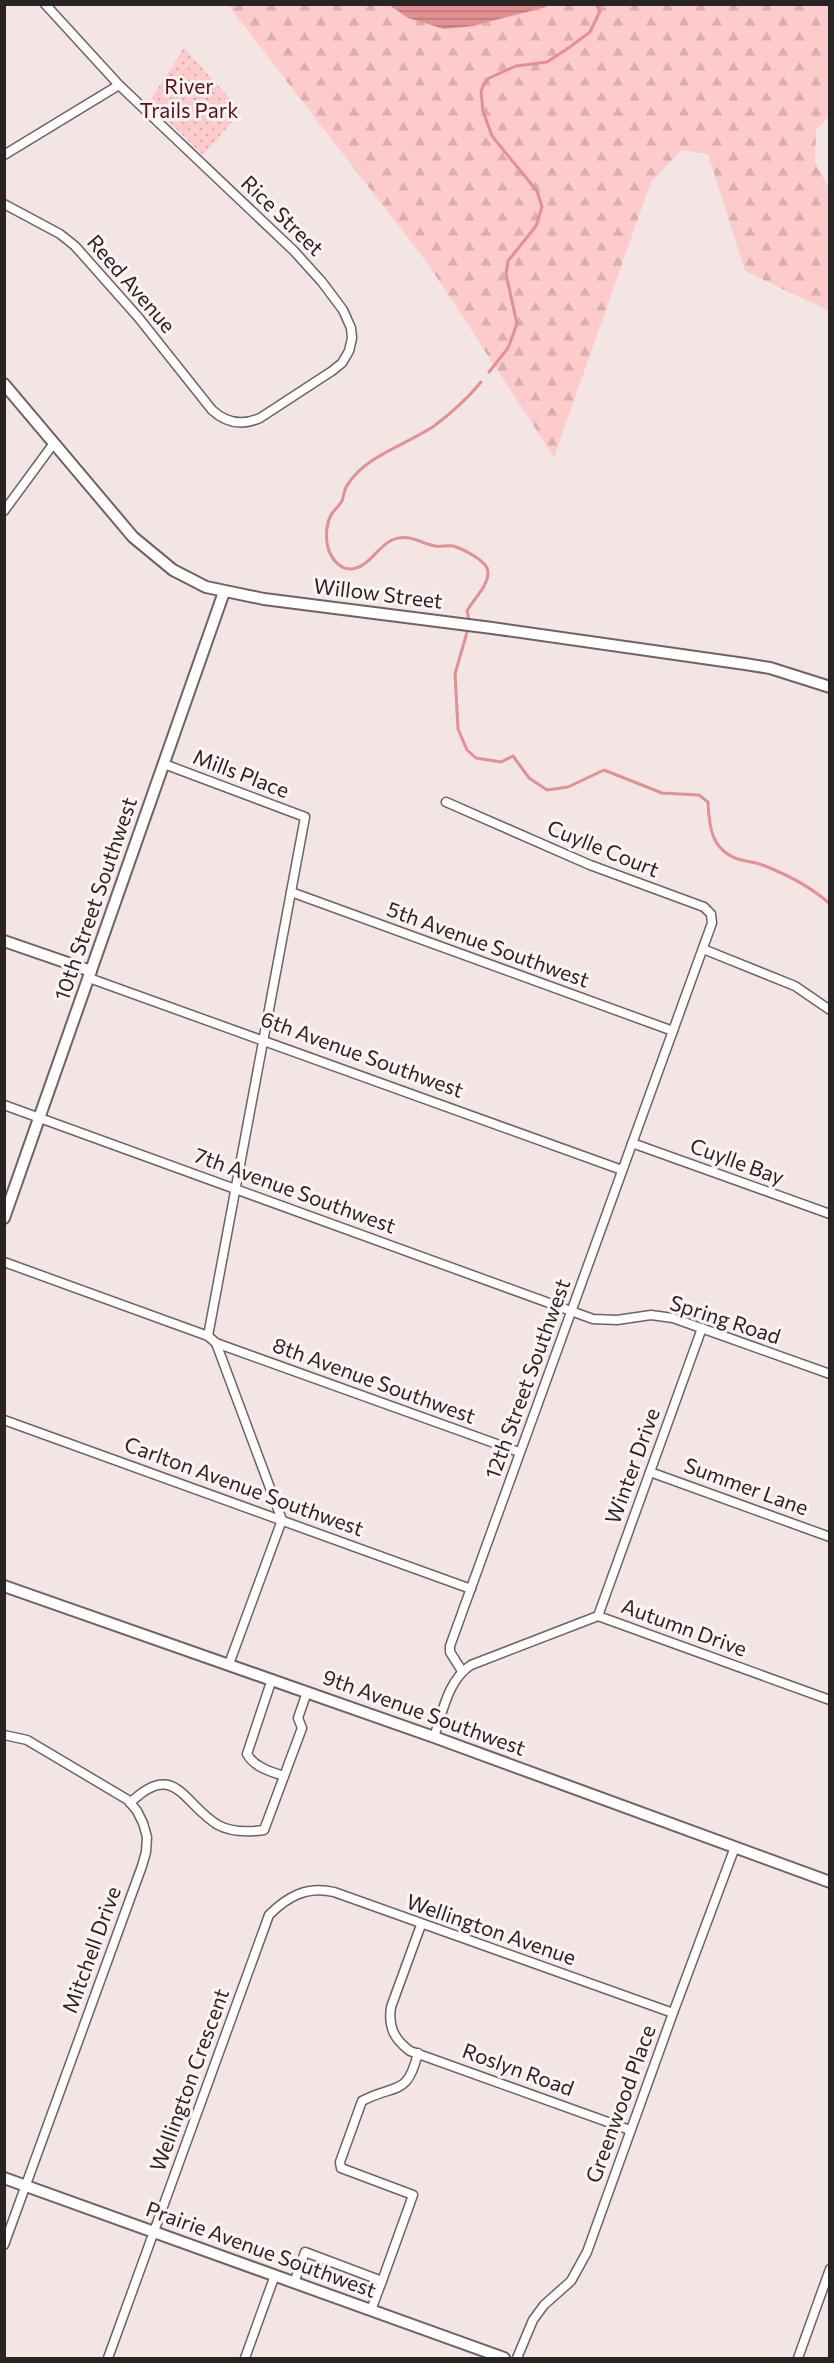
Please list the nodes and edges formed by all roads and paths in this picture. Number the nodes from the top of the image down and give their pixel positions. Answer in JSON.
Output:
{"nodes":[{"id":1,"x":45,"y":4,"type":"edge"},
{"id":2,"x":119,"y":85,"type":"junction"},
{"id":3,"x":4,"y":155,"type":"edge"},
{"id":4,"x":4,"y":204,"type":"edge"},
{"id":5,"x":5,"y":386,"type":"edge"},
{"id":6,"x":212,"y":410,"type":"joint"},
{"id":7,"x":54,"y":443,"type":"junction"},
{"id":8,"x":4,"y":511,"type":"edge"},
{"id":9,"x":224,"y":592,"type":"junction"},
{"id":10,"x":830,"y":687,"type":"edge"},
{"id":11,"x":164,"y":764,"type":"junction"},
{"id":12,"x":446,"y":802,"type":"dead end"},
{"id":13,"x":291,"y":892,"type":"junction"},
{"id":14,"x":4,"y":941,"type":"edge"},
{"id":15,"x":703,"y":949,"type":"junction"},
{"id":16,"x":90,"y":974,"type":"junction"},
{"id":17,"x":830,"y":1010,"type":"edge"},
{"id":18,"x":673,"y":1031,"type":"junction"},
{"id":19,"x":264,"y":1040,"type":"junction"},
{"id":20,"x":4,"y":1105,"type":"edge"},
{"id":21,"x":40,"y":1118,"type":"junction"},
{"id":22,"x":632,"y":1143,"type":"junction"},
{"id":23,"x":622,"y":1170,"type":"junction"},
{"id":24,"x":236,"y":1189,"type":"junction"},
{"id":25,"x":830,"y":1214,"type":"edge"},
{"id":26,"x":4,"y":1218,"type":"edge"},
{"id":27,"x":4,"y":1262,"type":"edge"},
{"id":28,"x":572,"y":1311,"type":"junction"},
{"id":29,"x":702,"y":1328,"type":"junction"},
{"id":30,"x":208,"y":1336,"type":"junction"},
{"id":31,"x":216,"y":1343,"type":"junction"},
{"id":32,"x":830,"y":1374,"type":"edge"},
{"id":33,"x":4,"y":1420,"type":"edge"},
{"id":34,"x":519,"y":1452,"type":"junction"},
{"id":35,"x":650,"y":1472,"type":"junction"},
{"id":36,"x":282,"y":1520,"type":"junction"},
{"id":37,"x":830,"y":1537,"type":"edge"},
{"id":38,"x":4,"y":1586,"type":"edge"},
{"id":39,"x":471,"y":1589,"type":"junction"},
{"id":40,"x":598,"y":1616,"type":"junction"},
{"id":41,"x":229,"y":1664,"type":"junction"},
{"id":42,"x":462,"y":1671,"type":"junction"},
{"id":43,"x":272,"y":1679,"type":"junction"},
{"id":44,"x":308,"y":1692,"type":"junction"},
{"id":45,"x":830,"y":1700,"type":"edge"},
{"id":46,"x":4,"y":1735,"type":"edge"},
{"id":47,"x":434,"y":1737,"type":"junction"},
{"id":48,"x":284,"y":1776,"type":"junction"},
{"id":49,"x":130,"y":1803,"type":"junction"},
{"id":50,"x":735,"y":1847,"type":"junction"},
{"id":51,"x":830,"y":1882,"type":"edge"},
{"id":52,"x":297,"y":1893,"type":"joint"},
{"id":53,"x":421,"y":1924,"type":"junction"},
{"id":54,"x":673,"y":2013,"type":"junction"},
{"id":55,"x":418,"y":2053,"type":"junction"},
{"id":56,"x":630,"y":2130,"type":"junction"},
{"id":57,"x":4,"y":2178,"type":"edge"},
{"id":58,"x":26,"y":2186,"type":"junction"},
{"id":59,"x":153,"y":2233,"type":"junction"},
{"id":60,"x":4,"y":2245,"type":"edge"},
{"id":61,"x":830,"y":2269,"type":"edge"},
{"id":62,"x":275,"y":2276,"type":"junction"},
{"id":63,"x":382,"y":2280,"type":"junction"},
{"id":64,"x":294,"y":2283,"type":"junction"},
{"id":65,"x":827,"y":2285,"type":"edge"},
{"id":66,"x":371,"y":2310,"type":"junction"},
{"id":67,"x":108,"y":2358,"type":"edge"},
{"id":68,"x":245,"y":2358,"type":"edge"},
{"id":69,"x":504,"y":2358,"type":"edge"},
{"id":70,"x":517,"y":2358,"type":"edge"},
{"id":71,"x":798,"y":2358,"type":"edge"}],
"edges":[{"from":1,"to":2,"type":"street","name":"Rice Street"},
{"from":2,"to":3,"type":"street"},
{"from":2,"to":6,"type":"street","name":"Rice Street"},
{"from":4,"to":6,"type":"street","name":"Reed Avenue"},
{"from":5,"to":7,"type":"street","name":"Willow Street"},
{"from":7,"to":8,"type":"street"},
{"from":7,"to":9,"type":"street","name":"Willow Street"},
{"from":9,"to":10,"type":"street","name":"Willow Street"},
{"from":9,"to":11,"type":"street","name":"10th Street Southwest"},
{"from":11,"to":13,"type":"street","name":"Mills Place"},
{"from":11,"to":16,"type":"street","name":"10th Street Southwest"},
{"from":12,"to":15,"type":"street","name":"Cuylle Court"},
{"from":13,"to":18,"type":"street","name":"5th Avenue Southwest"},
{"from":13,"to":19,"type":"street"},
{"from":14,"to":16,"type":"street","name":"6th Avenue Southwest"},
{"from":15,"to":17,"type":"street"},
{"from":15,"to":18,"type":"street"},
{"from":16,"to":19,"type":"street","name":"6th Avenue Southwest"},
{"from":16,"to":21,"type":"street","name":"10th Street Southwest"},
{"from":18,"to":22,"type":"street","name":"12th Street Southwest"},
{"from":19,"to":23,"type":"street","name":"6th Avenue Southwest"},
{"from":19,"to":24,"type":"street"},
{"from":20,"to":21,"type":"street","name":"7th Avenue Southwest"},
{"from":21,"to":24,"type":"street","name":"7th Avenue Southwest"},
{"from":21,"to":26,"type":"street","name":"10th Street Southwest"},
{"from":22,"to":23,"type":"street","name":"12th Street Southwest"},
{"from":22,"to":25,"type":"street","name":"Cuylle Bay"},
{"from":23,"to":28,"type":"street","name":"12th Street Southwest"},
{"from":24,"to":28,"type":"street","name":"7th Avenue Southwest"},
{"from":24,"to":30,"type":"street"},
{"from":27,"to":30,"type":"street"},
{"from":28,"to":29,"type":"street","name":"Spring Road"},
{"from":28,"to":34,"type":"street","name":"12th Street Southwest"},
{"from":29,"to":32,"type":"street","name":"Spring Road"},
{"from":29,"to":35,"type":"street","name":"Winter Drive"},
{"from":30,"to":31,"type":"street"},
{"from":31,"to":34,"type":"street","name":"8th Avenue Southwest"},
{"from":31,"to":36,"type":"street"},
{"from":33,"to":36,"type":"street","name":"Carlton Avenue Southwest"},
{"from":34,"to":39,"type":"street","name":"12th Street Southwest"},
{"from":35,"to":37,"type":"street","name":"Summer Lane"},
{"from":35,"to":40,"type":"street","name":"Winter Drive"},
{"from":36,"to":39,"type":"street","name":"Carlton Avenue Southwest"},
{"from":36,"to":41,"type":"street"},
{"from":38,"to":41,"type":"street","name":"9th Avenue Southwest"},
{"from":39,"to":42,"type":"street","name":"12th Street Southwest"},
{"from":40,"to":42,"type":"street","name":"Autumn Drive"},
{"from":40,"to":45,"type":"street","name":"Autumn Drive"},
{"from":41,"to":43,"type":"street","name":"9th Avenue Southwest"},
{"from":42,"to":47,"type":"street"},
{"from":43,"to":44,"type":"street","name":"9th Avenue Southwest"},
{"from":43,"to":48,"type":"street"},
{"from":44,"to":47,"type":"street","name":"9th Avenue Southwest"},
{"from":44,"to":48,"type":"street"},
{"from":46,"to":49,"type":"street","name":"Mitchell Drive"},
{"from":47,"to":50,"type":"street","name":"9th Avenue Southwest"},
{"from":48,"to":49,"type":"street"},
{"from":49,"to":58,"type":"street","name":"Mitchell Drive"},
{"from":50,"to":51,"type":"street","name":"9th Avenue Southwest"},
{"from":50,"to":54,"type":"street","name":"Greenwood Place"},
{"from":52,"to":53,"type":"street","name":"Wellington Avenue"},
{"from":52,"to":59,"type":"street","name":"Wellington Crescent"},
{"from":53,"to":54,"type":"street","name":"Wellington Avenue"},
{"from":53,"to":55,"type":"street","name":"Roslyn Road"},
{"from":54,"to":56,"type":"street","name":"Greenwood Place"},
{"from":55,"to":56,"type":"street","name":"Roslyn Road"},
{"from":55,"to":63,"type":"street"},
{"from":56,"to":70,"type":"street","name":"Greenwood Place"},
{"from":57,"to":58,"type":"street","name":"Prairie Avenue Southwest"},
{"from":58,"to":59,"type":"street","name":"Prairie Avenue Southwest"},
{"from":58,"to":60,"type":"street","name":"Mitchell Drive"},
{"from":59,"to":62,"type":"street","name":"Prairie Avenue Southwest"},
{"from":59,"to":67,"type":"street","name":"Wellington Crescent"},
{"from":61,"to":65,"type":"street"},
{"from":62,"to":64,"type":"street","name":"Prairie Avenue Southwest"},
{"from":62,"to":68,"type":"street"},
{"from":63,"to":64,"type":"street"},
{"from":63,"to":66,"type":"street"},
{"from":64,"to":66,"type":"street","name":"Prairie Avenue Southwest"},
{"from":65,"to":71,"type":"street"},
{"from":66,"to":69,"type":"street","name":"Prairie Avenue Southwest"}]}
